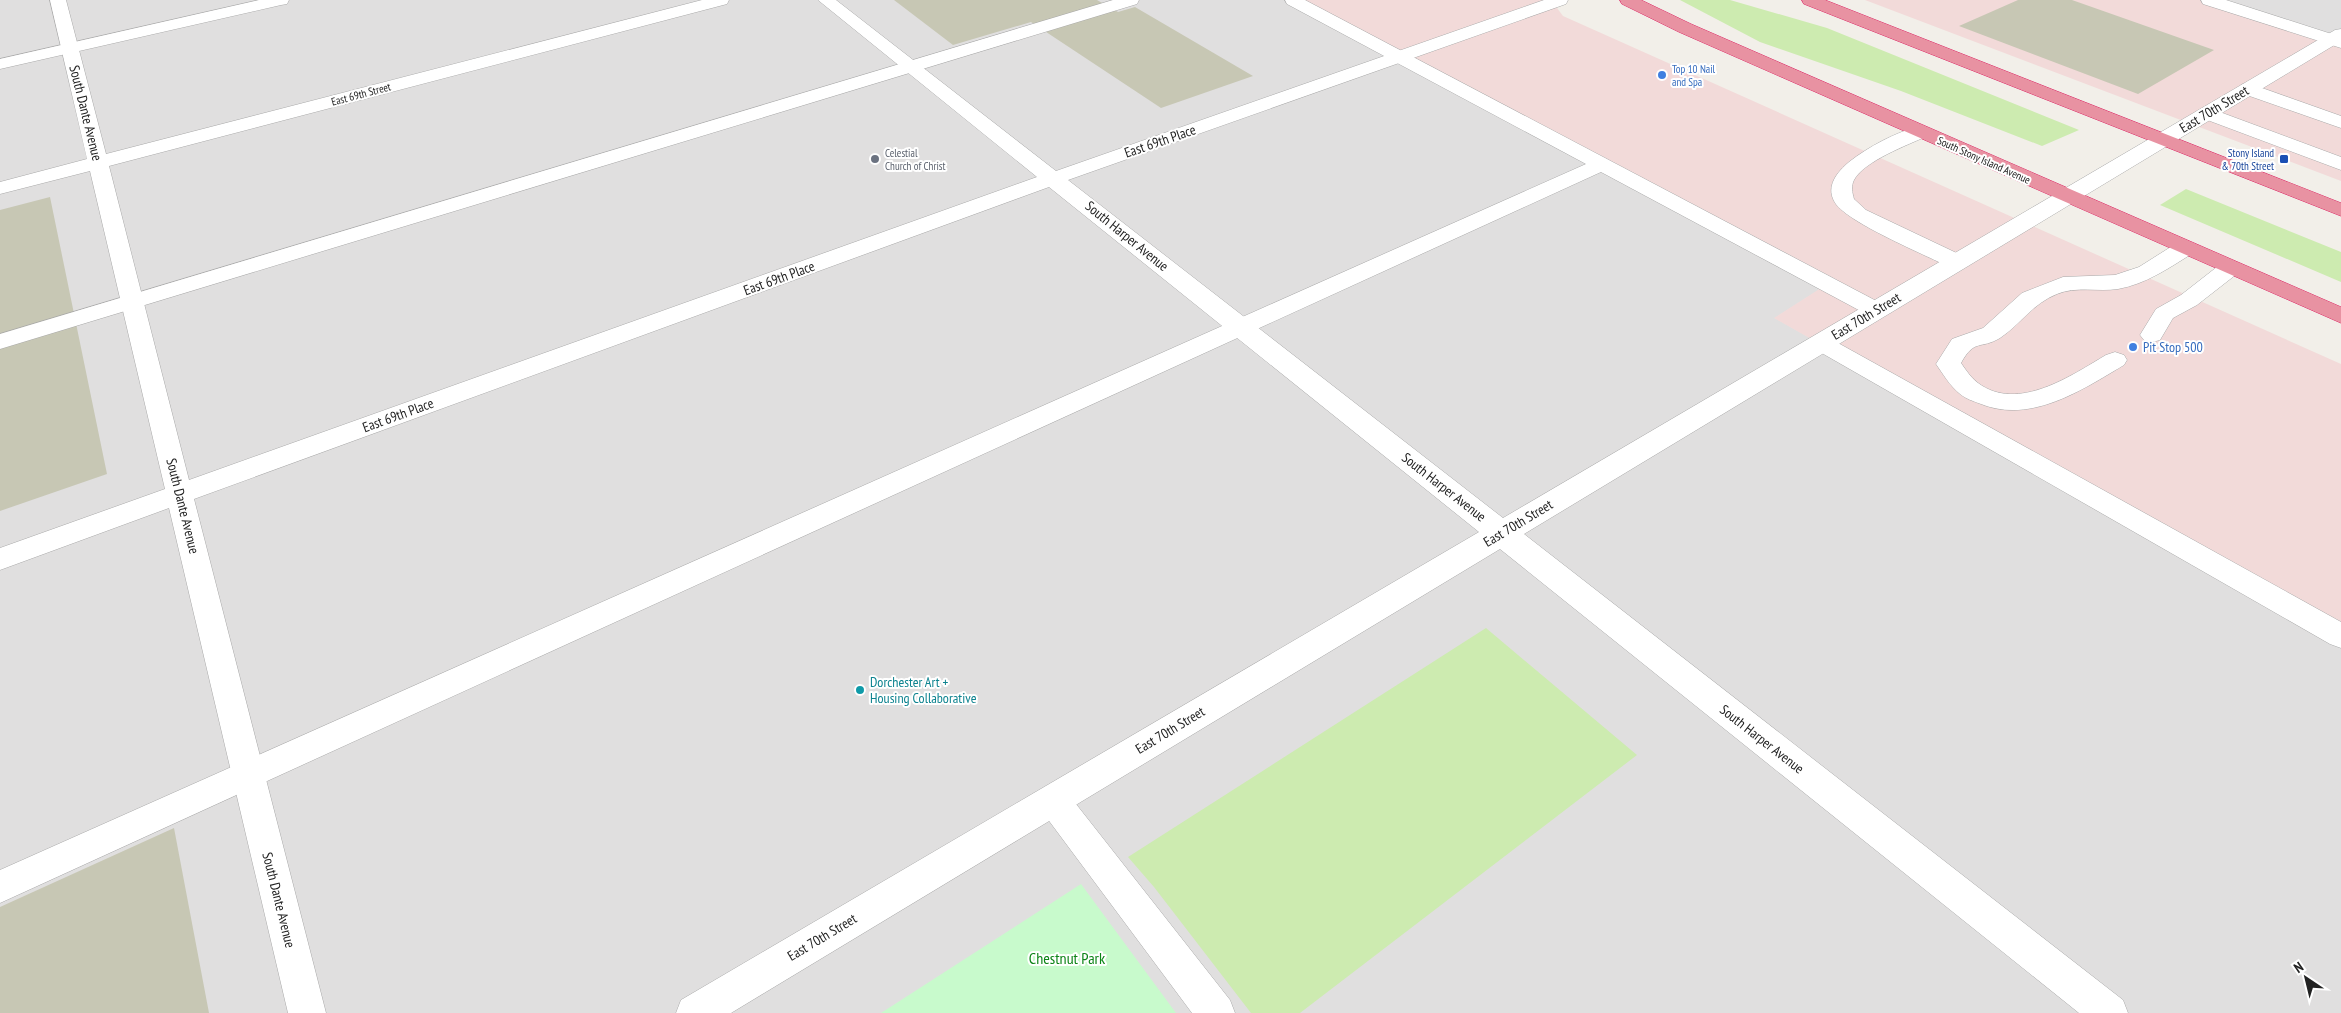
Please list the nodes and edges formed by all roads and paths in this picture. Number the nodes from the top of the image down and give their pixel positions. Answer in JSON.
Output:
{"nodes":[{"id":1,"x":58,"y":0,"type":"edge"},
{"id":2,"x":281,"y":0,"type":"edge"},
{"id":3,"x":722,"y":0,"type":"edge"},
{"id":4,"x":826,"y":0,"type":"edge"},
{"id":5,"x":1130,"y":0,"type":"edge"},
{"id":6,"x":1293,"y":0,"type":"edge"},
{"id":7,"x":1560,"y":0,"type":"edge"},
{"id":8,"x":1628,"y":0,"type":"edge"},
{"id":9,"x":1810,"y":0,"type":"edge"},
{"id":10,"x":2209,"y":0,"type":"edge"},
{"id":11,"x":2338,"y":39,"type":"edge"},
{"id":12,"x":70,"y":48,"type":"junction"},
{"id":13,"x":1400,"y":57,"type":"junction"},
{"id":14,"x":0,"y":64,"type":"edge"},
{"id":15,"x":912,"y":67,"type":"junction"},
{"id":16,"x":2248,"y":89,"type":"junction"},
{"id":17,"x":2209,"y":114,"type":"junction"},
{"id":18,"x":2341,"y":122,"type":"edge"},
{"id":19,"x":1920,"y":132,"type":"junction"},
{"id":20,"x":2162,"y":140,"type":"junction"},
{"id":21,"x":98,"y":162,"type":"junction"},
{"id":22,"x":1602,"y":164,"type":"junction"},
{"id":23,"x":2341,"y":164,"type":"edge"},
{"id":24,"x":1054,"y":178,"type":"junction"},
{"id":25,"x":0,"y":188,"type":"edge"},
{"id":26,"x":2067,"y":197,"type":"junction"},
{"id":27,"x":2341,"y":210,"type":"edge"},
{"id":28,"x":2185,"y":248,"type":"junction"},
{"id":29,"x":1957,"y":262,"type":"junction"},
{"id":30,"x":2230,"y":268,"type":"junction"},
{"id":31,"x":133,"y":302,"type":"junction"},
{"id":32,"x":1876,"y":310,"type":"junction"},
{"id":33,"x":2341,"y":316,"type":"edge"},
{"id":34,"x":1242,"y":328,"type":"junction"},
{"id":35,"x":2152,"y":335,"type":"dead end"},
{"id":36,"x":0,"y":342,"type":"edge"},
{"id":37,"x":1821,"y":343,"type":"junction"},
{"id":38,"x":2115,"y":360,"type":"dead end"},
{"id":39,"x":179,"y":495,"type":"junction"},
{"id":40,"x":1502,"y":533,"type":"junction"},
{"id":41,"x":0,"y":559,"type":"edge"},
{"id":42,"x":2341,"y":636,"type":"edge"},
{"id":43,"x":248,"y":774,"type":"junction"},
{"id":44,"x":1053,"y":800,"type":"junction"},
{"id":45,"x":0,"y":887,"type":"edge"},
{"id":46,"x":307,"y":1013,"type":"edge"},
{"id":47,"x":695,"y":1013,"type":"edge"},
{"id":48,"x":1216,"y":1013,"type":"edge"},
{"id":49,"x":2109,"y":1013,"type":"edge"}],
"edges":[{"from":1,"to":12,"type":"street","name":"South Dante Avenue"},
{"from":2,"to":12,"type":"street"},
{"from":3,"to":21,"type":"street","name":"East 69th Street"},
{"from":4,"to":15,"type":"street","name":"South Harper Avenue"},
{"from":5,"to":15,"type":"street"},
{"from":6,"to":13,"type":"street"},
{"from":7,"to":13,"type":"street","name":"East 69th Place"},
{"from":8,"to":19,"type":"highway","name":"South Stony Island Avenue"},
{"from":9,"to":20,"type":"highway"},
{"from":10,"to":11,"type":"street"},
{"from":11,"to":16,"type":"street","name":"East 70th Street"},
{"from":12,"to":14,"type":"street"},
{"from":12,"to":21,"type":"street","name":"South Dante Avenue"},
{"from":13,"to":22,"type":"street"},
{"from":13,"to":24,"type":"street","name":"East 69th Place"},
{"from":15,"to":24,"type":"street","name":"South Harper Avenue"},
{"from":15,"to":31,"type":"street"},
{"from":16,"to":17,"type":"street","name":"East 70th Street"},
{"from":16,"to":18,"type":"street"},
{"from":17,"to":20,"type":"street","name":"East 70th Street"},
{"from":17,"to":23,"type":"street"},
{"from":19,"to":26,"type":"highway","name":"South Stony Island Avenue"},
{"from":19,"to":29,"type":"street"},
{"from":20,"to":26,"type":"street","name":"East 70th Street"},
{"from":20,"to":27,"type":"highway"},
{"from":21,"to":25,"type":"street","name":"East 69th Street"},
{"from":21,"to":31,"type":"street","name":"South Dante Avenue"},
{"from":22,"to":32,"type":"street"},
{"from":22,"to":34,"type":"street"},
{"from":24,"to":34,"type":"street","name":"South Harper Avenue"},
{"from":24,"to":39,"type":"street","name":"East 69th Place"},
{"from":26,"to":28,"type":"highway","name":"South Stony Island Avenue"},
{"from":26,"to":29,"type":"street","name":"East 70th Street"},
{"from":28,"to":30,"type":"highway","name":"South Stony Island Avenue"},
{"from":28,"to":38,"type":"street"},
{"from":29,"to":32,"type":"street","name":"East 70th Street"},
{"from":30,"to":33,"type":"highway","name":"South Stony Island Avenue"},
{"from":30,"to":35,"type":"street"},
{"from":31,"to":36,"type":"street"},
{"from":31,"to":39,"type":"street","name":"South Dante Avenue"},
{"from":32,"to":37,"type":"street","name":"East 70th Street"},
{"from":34,"to":40,"type":"street","name":"South Harper Avenue"},
{"from":34,"to":43,"type":"street"},
{"from":37,"to":40,"type":"street","name":"East 70th Street"},
{"from":37,"to":42,"type":"street"},
{"from":39,"to":41,"type":"street","name":"East 69th Place"},
{"from":39,"to":43,"type":"street","name":"South Dante Avenue"},
{"from":40,"to":44,"type":"street","name":"East 70th Street"},
{"from":40,"to":49,"type":"street","name":"South Harper Avenue"},
{"from":43,"to":45,"type":"street"},
{"from":43,"to":46,"type":"street","name":"South Dante Avenue"},
{"from":44,"to":47,"type":"street","name":"East 70th Street"},
{"from":44,"to":48,"type":"street"}]}
